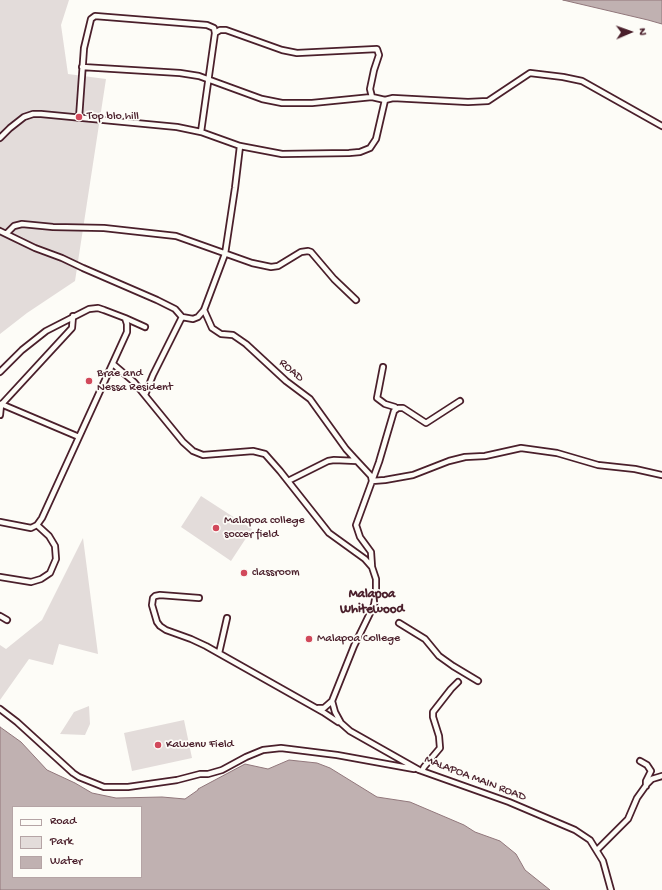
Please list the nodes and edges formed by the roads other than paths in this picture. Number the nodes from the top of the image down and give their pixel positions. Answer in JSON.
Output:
{"nodes":[{"id":1,"x":215,"y":33,"type":"junction"},
{"id":2,"x":82,"y":67,"type":"junction"},
{"id":3,"x":208,"y":80,"type":"junction"},
{"id":4,"x":372,"y":97,"type":"junction"},
{"id":5,"x":386,"y":100,"type":"junction"},
{"id":6,"x":78,"y":118,"type":"junction"},
{"id":7,"x":662,"y":126,"type":"edge"},
{"id":8,"x":201,"y":132,"type":"junction"},
{"id":9,"x":0,"y":138,"type":"edge"},
{"id":10,"x":240,"y":146,"type":"junction"},
{"id":11,"x":0,"y":231,"type":"edge"},
{"id":12,"x":6,"y":233,"type":"junction"},
{"id":13,"x":225,"y":254,"type":"junction"},
{"id":14,"x":356,"y":300,"type":"dead end"},
{"id":15,"x":204,"y":310,"type":"junction"},
{"id":16,"x":73,"y":316,"type":"junction"},
{"id":17,"x":182,"y":317,"type":"junction"},
{"id":18,"x":125,"y":318,"type":"junction"},
{"id":19,"x":145,"y":327,"type":"dead end"},
{"id":20,"x":113,"y":364,"type":"junction"},
{"id":21,"x":383,"y":367,"type":"dead end"},
{"id":22,"x":0,"y":372,"type":"edge"},
{"id":23,"x":146,"y":395,"type":"junction"},
{"id":24,"x":460,"y":401,"type":"dead end"},
{"id":25,"x":1,"y":404,"type":"edge"},
{"id":26,"x":395,"y":407,"type":"dead end"},
{"id":27,"x":0,"y":415,"type":"edge"},
{"id":28,"x":79,"y":436,"type":"junction"},
{"id":29,"x":357,"y":460,"type":"junction"},
{"id":30,"x":662,"y":475,"type":"edge"},
{"id":31,"x":288,"y":481,"type":"junction"},
{"id":32,"x":372,"y":481,"type":"junction"},
{"id":33,"x":0,"y":522,"type":"edge"},
{"id":34,"x":37,"y":525,"type":"junction"},
{"id":35,"x":372,"y":567,"type":"junction"},
{"id":36,"x":0,"y":577,"type":"edge"},
{"id":37,"x":199,"y":598,"type":"dead end"},
{"id":38,"x":0,"y":616,"type":"edge"},
{"id":39,"x":228,"y":618,"type":"dead end"},
{"id":40,"x":7,"y":620,"type":"dead end"},
{"id":41,"x":399,"y":623,"type":"dead end"},
{"id":42,"x":218,"y":653,"type":"junction"},
{"id":43,"x":478,"y":681,"type":"dead end"},
{"id":44,"x":458,"y":682,"type":"dead end"},
{"id":45,"x":332,"y":701,"type":"junction"},
{"id":46,"x":315,"y":708,"type":"junction"},
{"id":47,"x":0,"y":709,"type":"edge"},
{"id":48,"x":341,"y":724,"type":"junction"},
{"id":49,"x":640,"y":761,"type":"dead end"},
{"id":50,"x":421,"y":771,"type":"junction"},
{"id":51,"x":662,"y":776,"type":"edge"},
{"id":52,"x":646,"y":786,"type":"junction"},
{"id":53,"x":597,"y":850,"type":"junction"},
{"id":54,"x":611,"y":890,"type":"edge"}],
"edges":[{"from":1,"to":2,"type":"street"},
{"from":1,"to":3,"type":"street"},
{"from":1,"to":4,"type":"street"},
{"from":2,"to":3,"type":"street"},
{"from":2,"to":6,"type":"street"},
{"from":3,"to":4,"type":"street"},
{"from":3,"to":8,"type":"street"},
{"from":4,"to":5,"type":"street"},
{"from":5,"to":7,"type":"street"},
{"from":5,"to":10,"type":"street"},
{"from":6,"to":8,"type":"street"},
{"from":6,"to":9,"type":"street"},
{"from":8,"to":10,"type":"street"},
{"from":10,"to":13,"type":"street"},
{"from":11,"to":12,"type":"street"},
{"from":12,"to":13,"type":"street"},
{"from":12,"to":17,"type":"street"},
{"from":13,"to":14,"type":"street"},
{"from":13,"to":15,"type":"street"},
{"from":15,"to":17,"type":"street"},
{"from":15,"to":29,"type":"street","name":"ROAD"},
{"from":16,"to":18,"type":"street"},
{"from":16,"to":22,"type":"street"},
{"from":16,"to":25,"type":"street"},
{"from":17,"to":23,"type":"street"},
{"from":18,"to":19,"type":"street"},
{"from":18,"to":20,"type":"street"},
{"from":20,"to":23,"type":"street"},
{"from":20,"to":28,"type":"street"},
{"from":21,"to":26,"type":"street"},
{"from":23,"to":31,"type":"street"},
{"from":24,"to":32,"type":"street"},
{"from":25,"to":27,"type":"street"},
{"from":25,"to":28,"type":"street"},
{"from":28,"to":34,"type":"street"},
{"from":29,"to":31,"type":"street"},
{"from":29,"to":32,"type":"street","name":"ROAD"},
{"from":30,"to":32,"type":"street"},
{"from":31,"to":35,"type":"street"},
{"from":32,"to":35,"type":"street"},
{"from":33,"to":34,"type":"street"},
{"from":34,"to":36,"type":"street"},
{"from":35,"to":45,"type":"street"},
{"from":37,"to":42,"type":"street","name":"MALAPOA MAIN ROAD"},
{"from":38,"to":40,"type":"street"},
{"from":39,"to":42,"type":"street"},
{"from":41,"to":43,"type":"street"},
{"from":42,"to":46,"type":"street","name":"MALAPOA MAIN ROAD"},
{"from":44,"to":50,"type":"street"},
{"from":45,"to":46,"type":"street"},
{"from":45,"to":48,"type":"street"},
{"from":46,"to":48,"type":"street","name":"MALAPOA MAIN ROAD"},
{"from":47,"to":50,"type":"street"},
{"from":48,"to":50,"type":"street","name":"MALAPOA MAIN ROAD"},
{"from":49,"to":52,"type":"street"},
{"from":50,"to":53,"type":"street","name":"MALAPOA MAIN ROAD"},
{"from":51,"to":52,"type":"street"},
{"from":52,"to":53,"type":"street"},
{"from":53,"to":54,"type":"street","name":"MALAPOA MAIN ROAD"}]}
